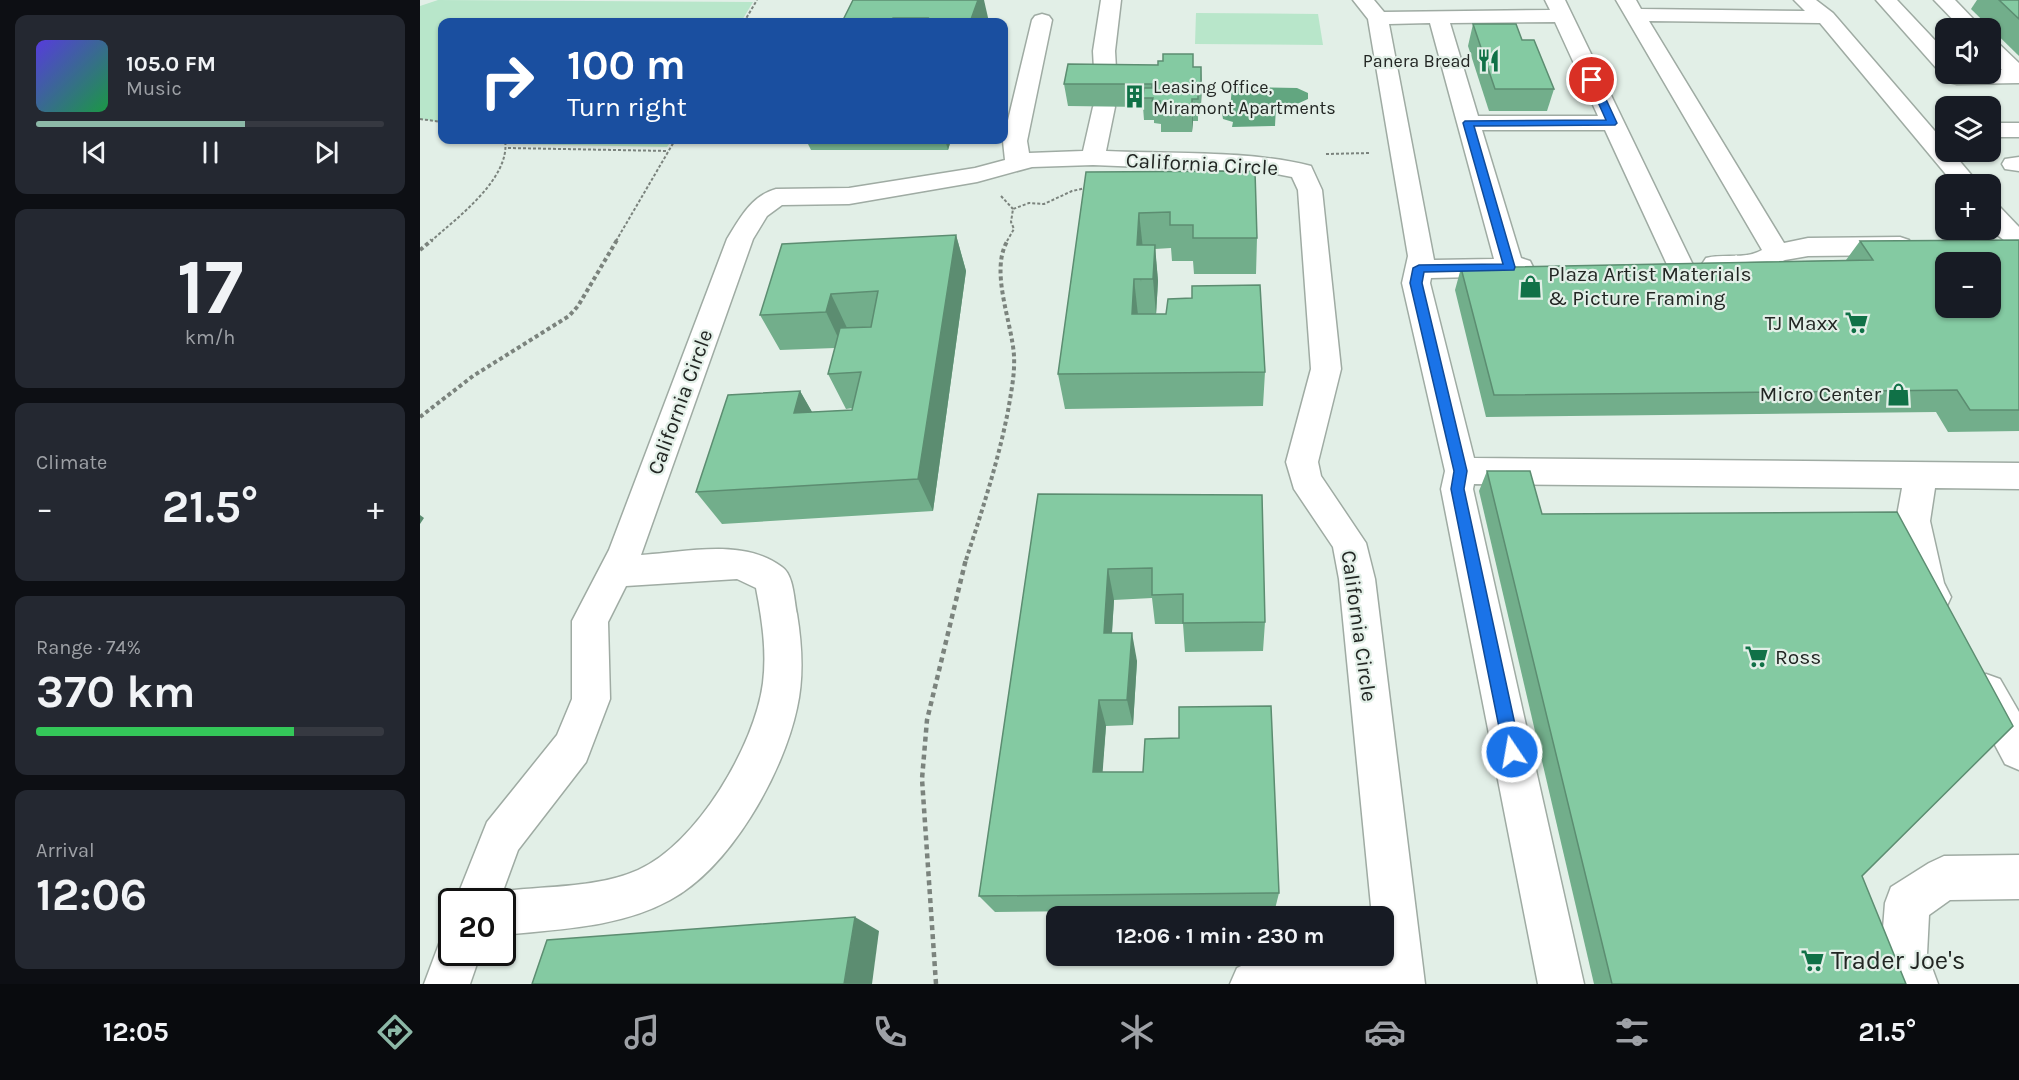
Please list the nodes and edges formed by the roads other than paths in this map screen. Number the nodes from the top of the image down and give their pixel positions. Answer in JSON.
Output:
{"nodes":[{"id":1,"x":1110,"y":0,"type":"edge"},
{"id":2,"x":1804,"y":0,"type":"edge"},
{"id":3,"x":1886,"y":0,"type":"edge"},
{"id":4,"x":1944,"y":0,"type":"edge"},
{"id":5,"x":1630,"y":7,"type":"edge"},
{"id":6,"x":1558,"y":8,"type":"edge"},
{"id":7,"x":1370,"y":9,"type":"edge"},
{"id":8,"x":1438,"y":17,"type":"junction"},
{"id":9,"x":1826,"y":17,"type":"junction"},
{"id":10,"x":1962,"y":18,"type":"edge"},
{"id":11,"x":1042,"y":20,"type":"dead end"},
{"id":12,"x":1935,"y":53,"type":"edge"},
{"id":13,"x":2001,"y":57,"type":"edge"},
{"id":14,"x":2019,"y":75,"type":"edge"},
{"id":15,"x":2001,"y":76,"type":"edge"},
{"id":16,"x":1468,"y":123,"type":"junction"},
{"id":17,"x":1612,"y":123,"type":"junction"},
{"id":18,"x":2001,"y":130,"type":"edge"},
{"id":19,"x":2019,"y":130,"type":"edge"},
{"id":20,"x":1017,"y":164,"type":"junction"},
{"id":21,"x":1094,"y":172,"type":"junction"},
{"id":22,"x":1959,"y":174,"type":"edge"},
{"id":23,"x":2001,"y":224,"type":"edge"},
{"id":24,"x":2019,"y":239,"type":"edge"},
{"id":25,"x":1922,"y":245,"type":"edge"},
{"id":26,"x":1987,"y":245,"type":"edge"},
{"id":27,"x":2019,"y":245,"type":"edge"},
{"id":28,"x":1777,"y":253,"type":"junction"},
{"id":29,"x":1510,"y":267,"type":"junction"},
{"id":30,"x":1545,"y":267,"type":"edge"},
{"id":31,"x":1419,"y":268,"type":"junction"},
{"id":32,"x":1461,"y":471,"type":"junction"},
{"id":33,"x":1921,"y":476,"type":"junction"},
{"id":34,"x":2019,"y":476,"type":"edge"},
{"id":35,"x":615,"y":572,"type":"junction"},
{"id":36,"x":1950,"y":627,"type":"edge"},
{"id":37,"x":1973,"y":668,"type":"edge"},
{"id":38,"x":2019,"y":750,"type":"edge"},
{"id":39,"x":2019,"y":877,"type":"edge"},
{"id":40,"x":482,"y":888,"type":"edge"},
{"id":41,"x":516,"y":911,"type":"edge"},
{"id":42,"x":453,"y":966,"type":"edge"},
{"id":43,"x":1402,"y":980,"type":"edge"},
{"id":44,"x":447,"y":984,"type":"edge"},
{"id":45,"x":1253,"y":984,"type":"edge"},
{"id":46,"x":1561,"y":984,"type":"edge"},
{"id":47,"x":1915,"y":984,"type":"edge"}],
"edges":[{"from":1,"to":21,"type":"street","name":"California Circle"},
{"from":2,"to":9,"type":"street"},
{"from":3,"to":12,"type":"street"},
{"from":4,"to":10,"type":"street"},
{"from":5,"to":9,"type":"street"},
{"from":5,"to":28,"type":"street"},
{"from":6,"to":8,"type":"street"},
{"from":6,"to":17,"type":"street"},
{"from":7,"to":8,"type":"street"},
{"from":7,"to":31,"type":"street"},
{"from":8,"to":16,"type":"street"},
{"from":9,"to":22,"type":"street"},
{"from":11,"to":20,"type":"street"},
{"from":13,"to":14,"type":"street"},
{"from":14,"to":15,"type":"street"},
{"from":16,"to":17,"type":"street"},
{"from":16,"to":29,"type":"street"},
{"from":17,"to":28,"type":"street"},
{"from":18,"to":19,"type":"street"},
{"from":20,"to":21,"type":"street","name":"California Circle"},
{"from":20,"to":35,"type":"street","name":"California Circle"},
{"from":21,"to":43,"type":"street","name":"California Circle"},
{"from":23,"to":24,"type":"street"},
{"from":25,"to":28,"type":"street"},
{"from":26,"to":27,"type":"street"},
{"from":29,"to":30,"type":"street"},
{"from":29,"to":31,"type":"street"},
{"from":31,"to":32,"type":"street"},
{"from":32,"to":33,"type":"street"},
{"from":32,"to":46,"type":"street"},
{"from":33,"to":34,"type":"street"},
{"from":33,"to":36,"type":"street"},
{"from":35,"to":40,"type":"street","name":"California Circle"},
{"from":35,"to":41,"type":"street"},
{"from":37,"to":38,"type":"street"},
{"from":39,"to":47,"type":"street"},
{"from":42,"to":44,"type":"street"},
{"from":43,"to":45,"type":"street"}]}
